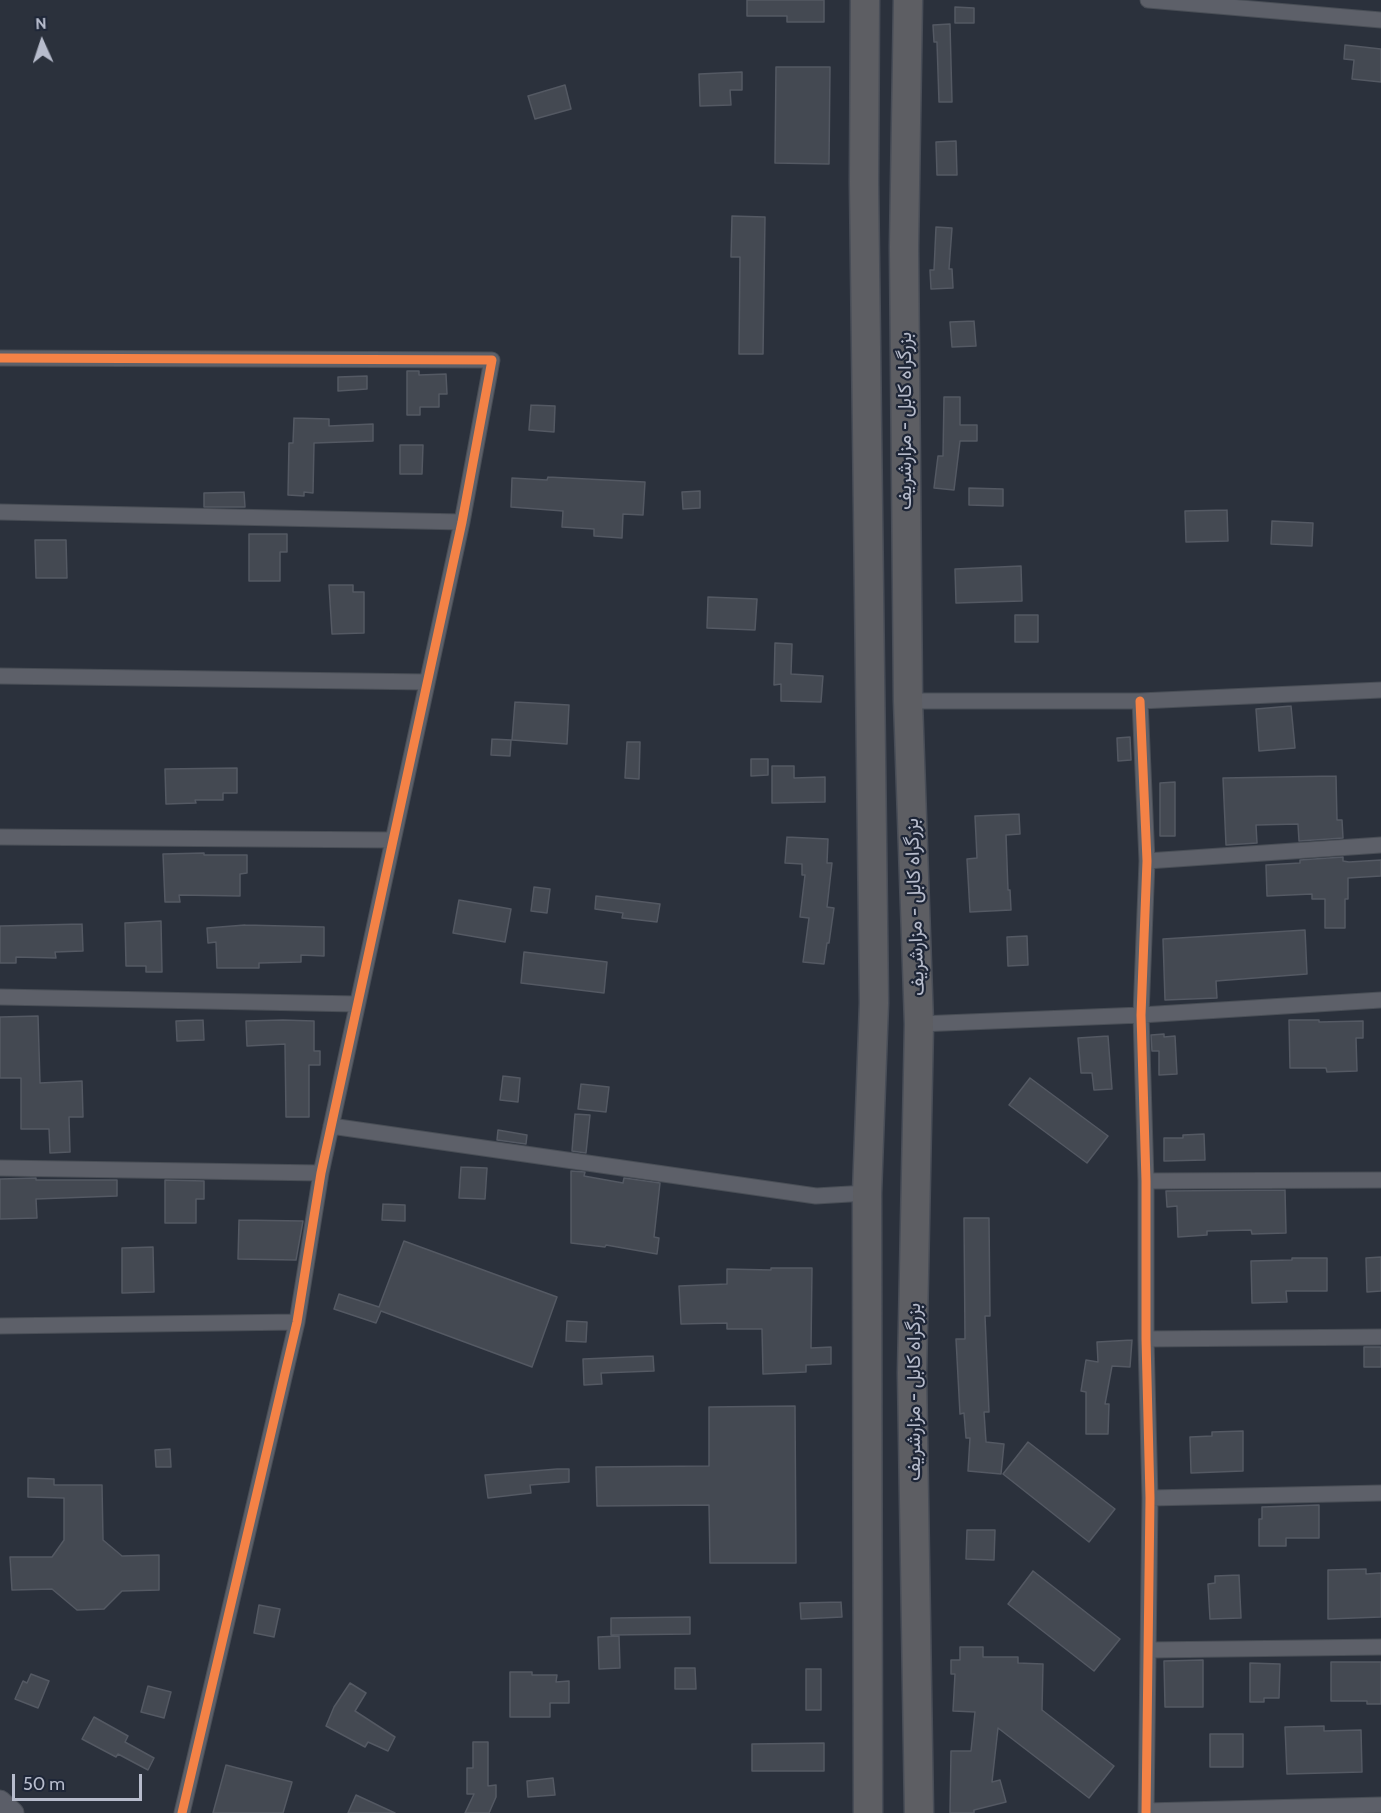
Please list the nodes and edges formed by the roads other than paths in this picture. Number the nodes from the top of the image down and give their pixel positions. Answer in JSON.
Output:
{"nodes":[{"id":1,"x":865,"y":0,"type":"edge"},
{"id":2,"x":908,"y":0,"type":"edge"},
{"id":3,"x":1148,"y":0,"type":"edge"},
{"id":4,"x":1381,"y":20,"type":"edge"},
{"id":5,"x":0,"y":358,"type":"edge"},
{"id":6,"x":0,"y":512,"type":"edge"},
{"id":7,"x":462,"y":522,"type":"junction"},
{"id":8,"x":0,"y":676,"type":"edge"},
{"id":9,"x":427,"y":682,"type":"junction"},
{"id":10,"x":1381,"y":690,"type":"edge"},
{"id":11,"x":1140,"y":701,"type":"junction"},
{"id":12,"x":908,"y":702,"type":"junction"},
{"id":13,"x":0,"y":837,"type":"edge"},
{"id":14,"x":393,"y":840,"type":"junction"},
{"id":15,"x":1381,"y":845,"type":"edge"},
{"id":16,"x":1147,"y":861,"type":"junction"},
{"id":17,"x":0,"y":997,"type":"edge"},
{"id":18,"x":1381,"y":1000,"type":"edge"},
{"id":19,"x":357,"y":1004,"type":"junction"},
{"id":20,"x":1141,"y":1015,"type":"junction"},
{"id":21,"x":920,"y":1024,"type":"junction"},
{"id":22,"x":331,"y":1126,"type":"junction"},
{"id":23,"x":0,"y":1168,"type":"edge"},
{"id":24,"x":321,"y":1173,"type":"junction"},
{"id":25,"x":1381,"y":1180,"type":"edge"},
{"id":26,"x":1146,"y":1181,"type":"junction"},
{"id":27,"x":867,"y":1193,"type":"junction"},
{"id":28,"x":297,"y":1322,"type":"junction"},
{"id":29,"x":0,"y":1326,"type":"edge"},
{"id":30,"x":1381,"y":1337,"type":"edge"},
{"id":31,"x":1146,"y":1339,"type":"junction"},
{"id":32,"x":1381,"y":1493,"type":"edge"},
{"id":33,"x":1150,"y":1498,"type":"junction"},
{"id":34,"x":1381,"y":1647,"type":"edge"},
{"id":35,"x":1150,"y":1650,"type":"junction"},
{"id":36,"x":0,"y":1801,"type":"edge"},
{"id":37,"x":1381,"y":1805,"type":"edge"},
{"id":38,"x":1146,"y":1812,"type":"edge"},
{"id":39,"x":13,"y":1813,"type":"edge"},
{"id":40,"x":182,"y":1813,"type":"edge"},
{"id":41,"x":868,"y":1813,"type":"edge"},
{"id":42,"x":919,"y":1813,"type":"edge"}],
"edges":[{"from":1,"to":27,"type":"highway","name":"بزرگراه کابل - مزارشریف"},
{"from":2,"to":12,"type":"highway","name":"بزرگراه کابل - مزارشریف"},
{"from":3,"to":4,"type":"street"},
{"from":5,"to":7,"type":"street"},
{"from":6,"to":7,"type":"street"},
{"from":7,"to":9,"type":"street"},
{"from":8,"to":9,"type":"street"},
{"from":9,"to":14,"type":"street"},
{"from":10,"to":11,"type":"street"},
{"from":11,"to":12,"type":"street"},
{"from":11,"to":16,"type":"street"},
{"from":12,"to":21,"type":"highway","name":"بزرگراه کابل - مزارشریف"},
{"from":13,"to":14,"type":"street"},
{"from":14,"to":19,"type":"street"},
{"from":15,"to":16,"type":"street"},
{"from":16,"to":20,"type":"street"},
{"from":17,"to":19,"type":"street"},
{"from":18,"to":20,"type":"street"},
{"from":19,"to":22,"type":"street"},
{"from":20,"to":21,"type":"street"},
{"from":20,"to":26,"type":"street"},
{"from":21,"to":42,"type":"highway","name":"بزرگراه کابل - مزارشریف"},
{"from":22,"to":24,"type":"street"},
{"from":22,"to":27,"type":"street"},
{"from":23,"to":24,"type":"street"},
{"from":24,"to":28,"type":"street"},
{"from":25,"to":26,"type":"street"},
{"from":26,"to":31,"type":"street"},
{"from":27,"to":41,"type":"highway","name":"بزرگراه کابل - مزارشریف"},
{"from":28,"to":29,"type":"street"},
{"from":28,"to":40,"type":"street"},
{"from":30,"to":31,"type":"street"},
{"from":31,"to":33,"type":"street"},
{"from":32,"to":33,"type":"street"},
{"from":33,"to":35,"type":"street"},
{"from":34,"to":35,"type":"street"},
{"from":35,"to":38,"type":"street"},
{"from":36,"to":39,"type":"street"},
{"from":37,"to":38,"type":"street"}]}
